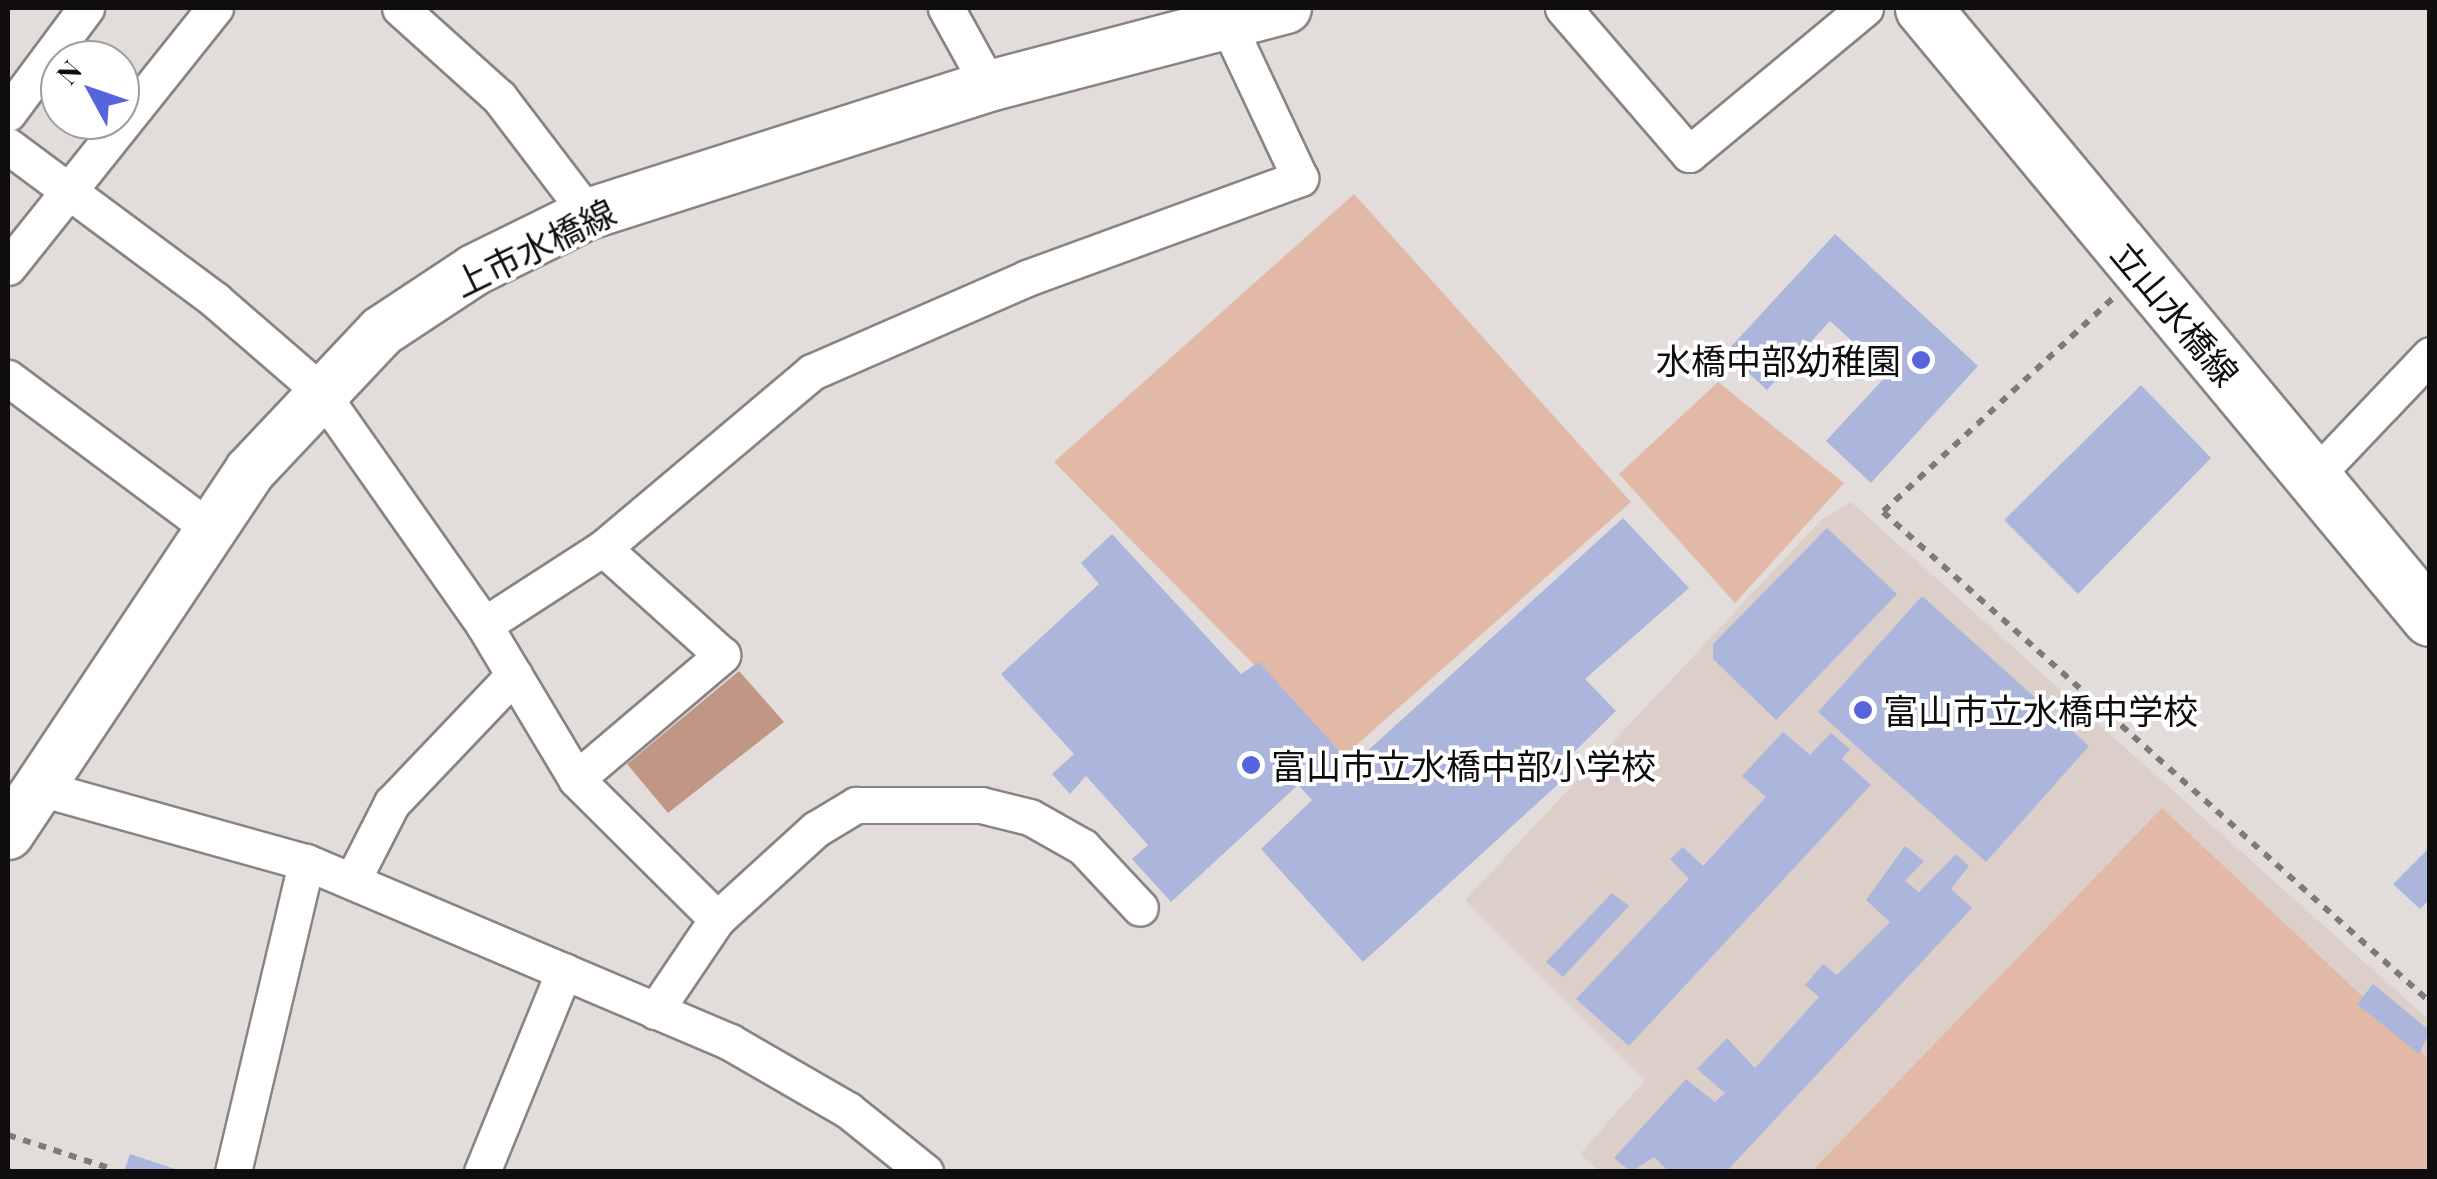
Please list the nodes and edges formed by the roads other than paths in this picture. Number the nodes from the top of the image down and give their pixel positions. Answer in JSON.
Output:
{"nodes":[{"id":1,"x":86,"y":8,"type":"edge"},
{"id":2,"x":215,"y":8,"type":"edge"},
{"id":3,"x":400,"y":8,"type":"edge"},
{"id":4,"x":946,"y":8,"type":"edge"},
{"id":5,"x":1286,"y":8,"type":"edge"},
{"id":6,"x":1563,"y":8,"type":"edge"},
{"id":7,"x":1864,"y":8,"type":"edge"},
{"id":8,"x":1923,"y":8,"type":"edge"},
{"id":9,"x":1228,"y":25,"type":"junction"},
{"id":10,"x":989,"y":86,"type":"junction"},
{"id":11,"x":8,"y":113,"type":"edge"},
{"id":12,"x":8,"y":146,"type":"edge"},
{"id":13,"x":64,"y":188,"type":"junction"},
{"id":14,"x":588,"y":214,"type":"junction"},
{"id":15,"x":8,"y":266,"type":"edge"},
{"id":16,"x":2430,"y":356,"type":"edge"},
{"id":17,"x":8,"y":378,"type":"edge"},
{"id":18,"x":319,"y":390,"type":"junction"},
{"id":19,"x":2313,"y":478,"type":"junction"},
{"id":20,"x":209,"y":528,"type":"junction"},
{"id":21,"x":604,"y":548,"type":"junction"},
{"id":22,"x":2430,"y":618,"type":"edge"},
{"id":23,"x":484,"y":626,"type":"junction"},
{"id":24,"x":514,"y":675,"type":"junction"},
{"id":25,"x":576,"y":779,"type":"junction"},
{"id":26,"x":15,"y":815,"type":"edge"},
{"id":27,"x":306,"y":862,"type":"junction"},
{"id":28,"x":352,"y":882,"type":"junction"},
{"id":29,"x":1140,"y":908,"type":"dead end"},
{"id":30,"x":717,"y":918,"type":"junction"},
{"id":31,"x":564,"y":971,"type":"junction"},
{"id":32,"x":656,"y":1012,"type":"junction"},
{"id":33,"x":233,"y":1172,"type":"edge"},
{"id":34,"x":482,"y":1172,"type":"edge"},
{"id":35,"x":924,"y":1172,"type":"edge"}],
"edges":[{"from":1,"to":11,"type":"street"},
{"from":2,"to":13,"type":"street"},
{"from":3,"to":14,"type":"street"},
{"from":4,"to":10,"type":"street"},
{"from":5,"to":9,"type":"main road","name":"上市水橋線"},
{"from":6,"to":7,"type":"street"},
{"from":8,"to":19,"type":"main road","name":"立山水橋線"},
{"from":9,"to":10,"type":"main road","name":"上市水橋線"},
{"from":9,"to":21,"type":"street"},
{"from":10,"to":14,"type":"main road","name":"上市水橋線"},
{"from":12,"to":13,"type":"street"},
{"from":13,"to":15,"type":"street"},
{"from":13,"to":18,"type":"street"},
{"from":14,"to":18,"type":"main road","name":"上市水橋線"},
{"from":16,"to":19,"type":"street"},
{"from":17,"to":20,"type":"street"},
{"from":18,"to":20,"type":"main road","name":"上市水橋線"},
{"from":18,"to":23,"type":"street"},
{"from":19,"to":22,"type":"main road","name":"立山水橋線"},
{"from":20,"to":26,"type":"main road","name":"上市水橋線"},
{"from":21,"to":23,"type":"street"},
{"from":21,"to":25,"type":"street"},
{"from":23,"to":24,"type":"street"},
{"from":24,"to":25,"type":"street"},
{"from":24,"to":28,"type":"street"},
{"from":25,"to":30,"type":"street"},
{"from":26,"to":27,"type":"street"},
{"from":27,"to":28,"type":"street"},
{"from":27,"to":33,"type":"street"},
{"from":28,"to":31,"type":"street"},
{"from":29,"to":30,"type":"street"},
{"from":30,"to":32,"type":"street"},
{"from":31,"to":32,"type":"street"},
{"from":31,"to":34,"type":"street"},
{"from":32,"to":35,"type":"street"}]}
